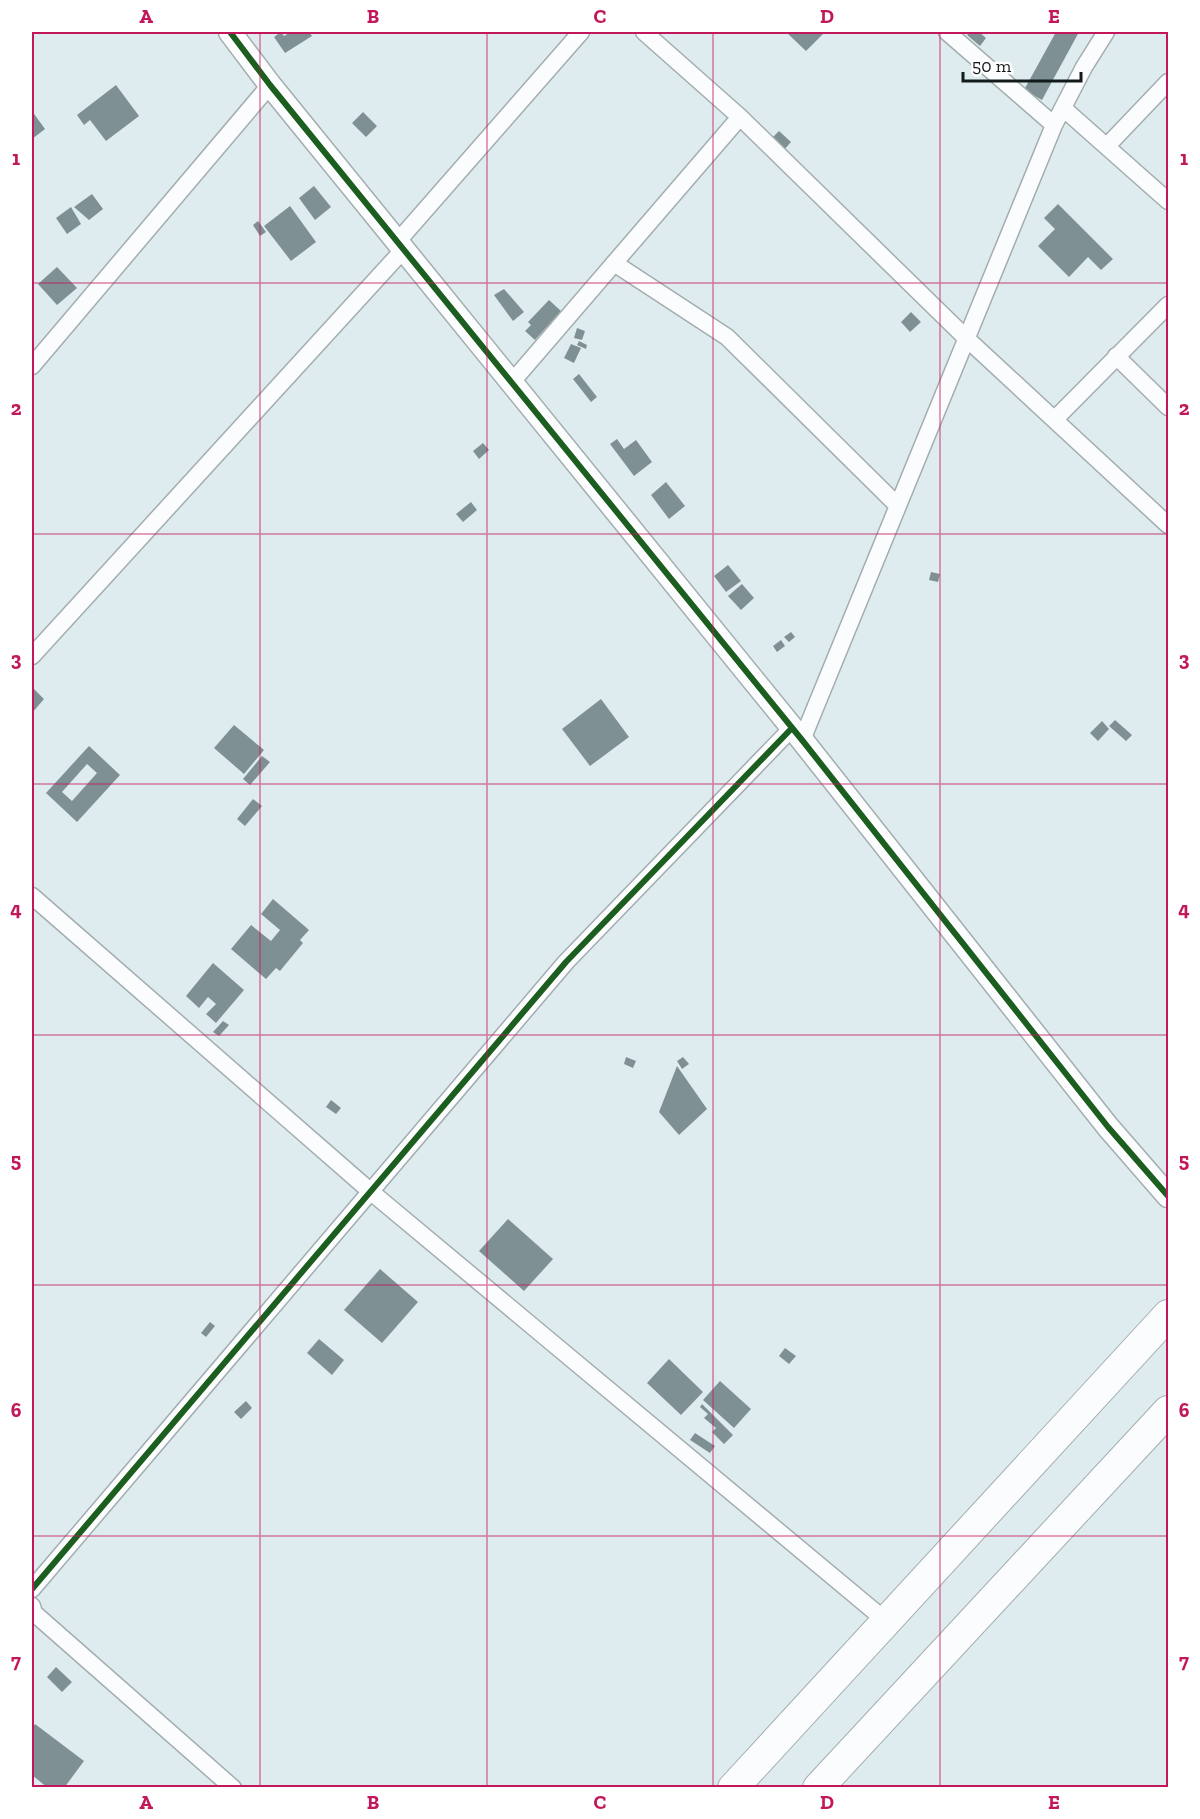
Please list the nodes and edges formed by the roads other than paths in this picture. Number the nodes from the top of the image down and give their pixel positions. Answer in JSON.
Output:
{"nodes":[{"id":1,"x":230,"y":32,"type":"edge"},
{"id":2,"x":581,"y":32,"type":"edge"},
{"id":3,"x":644,"y":32,"type":"edge"},
{"id":4,"x":947,"y":32,"type":"edge"},
{"id":5,"x":1106,"y":32,"type":"edge"},
{"id":6,"x":1168,"y":82,"type":"edge"},
{"id":7,"x":270,"y":85,"type":"junction"},
{"id":8,"x":1063,"y":108,"type":"junction"},
{"id":9,"x":740,"y":117,"type":"junction"},
{"id":10,"x":1054,"y":125,"type":"junction"},
{"id":11,"x":1107,"y":146,"type":"junction"},
{"id":12,"x":1168,"y":201,"type":"edge"},
{"id":13,"x":401,"y":245,"type":"junction"},
{"id":14,"x":614,"y":262,"type":"junction"},
{"id":15,"x":1168,"y":305,"type":"edge"},
{"id":16,"x":965,"y":337,"type":"junction"},
{"id":17,"x":1116,"y":356,"type":"junction"},
{"id":18,"x":32,"y":366,"type":"edge"},
{"id":19,"x":511,"y":383,"type":"junction"},
{"id":20,"x":1168,"y":407,"type":"edge"},
{"id":21,"x":1055,"y":418,"type":"junction"},
{"id":22,"x":897,"y":505,"type":"junction"},
{"id":23,"x":1168,"y":525,"type":"edge"},
{"id":24,"x":32,"y":656,"type":"edge"},
{"id":25,"x":797,"y":734,"type":"junction"},
{"id":26,"x":32,"y":896,"type":"edge"},
{"id":27,"x":370,"y":1191,"type":"junction"},
{"id":28,"x":1168,"y":1196,"type":"edge"},
{"id":29,"x":1168,"y":1315,"type":"edge"},
{"id":30,"x":1168,"y":1411,"type":"edge"},
{"id":31,"x":32,"y":1589,"type":"edge"},
{"id":32,"x":32,"y":1606,"type":"edge"},
{"id":33,"x":886,"y":1621,"type":"junction"},
{"id":34,"x":233,"y":1788,"type":"edge"},
{"id":35,"x":733,"y":1788,"type":"edge"},
{"id":36,"x":818,"y":1788,"type":"edge"}],
"edges":[{"from":1,"to":7,"type":"street"},
{"from":2,"to":13,"type":"street"},
{"from":3,"to":9,"type":"street"},
{"from":4,"to":10,"type":"street"},
{"from":5,"to":8,"type":"street"},
{"from":6,"to":11,"type":"street"},
{"from":7,"to":13,"type":"street"},
{"from":7,"to":18,"type":"street"},
{"from":8,"to":10,"type":"street"},
{"from":8,"to":11,"type":"street"},
{"from":9,"to":14,"type":"street"},
{"from":9,"to":16,"type":"street"},
{"from":10,"to":16,"type":"street"},
{"from":11,"to":12,"type":"street"},
{"from":13,"to":19,"type":"street"},
{"from":13,"to":24,"type":"street"},
{"from":14,"to":19,"type":"street"},
{"from":14,"to":22,"type":"street"},
{"from":15,"to":17,"type":"street"},
{"from":16,"to":21,"type":"street"},
{"from":16,"to":22,"type":"street"},
{"from":17,"to":20,"type":"street"},
{"from":17,"to":21,"type":"street"},
{"from":19,"to":25,"type":"street"},
{"from":21,"to":23,"type":"street"},
{"from":22,"to":25,"type":"street"},
{"from":25,"to":27,"type":"street"},
{"from":25,"to":28,"type":"street"},
{"from":26,"to":27,"type":"street"},
{"from":27,"to":31,"type":"street"},
{"from":27,"to":33,"type":"street"},
{"from":29,"to":33,"type":"highway"},
{"from":30,"to":36,"type":"highway"},
{"from":32,"to":34,"type":"street"},
{"from":33,"to":35,"type":"highway"}]}
